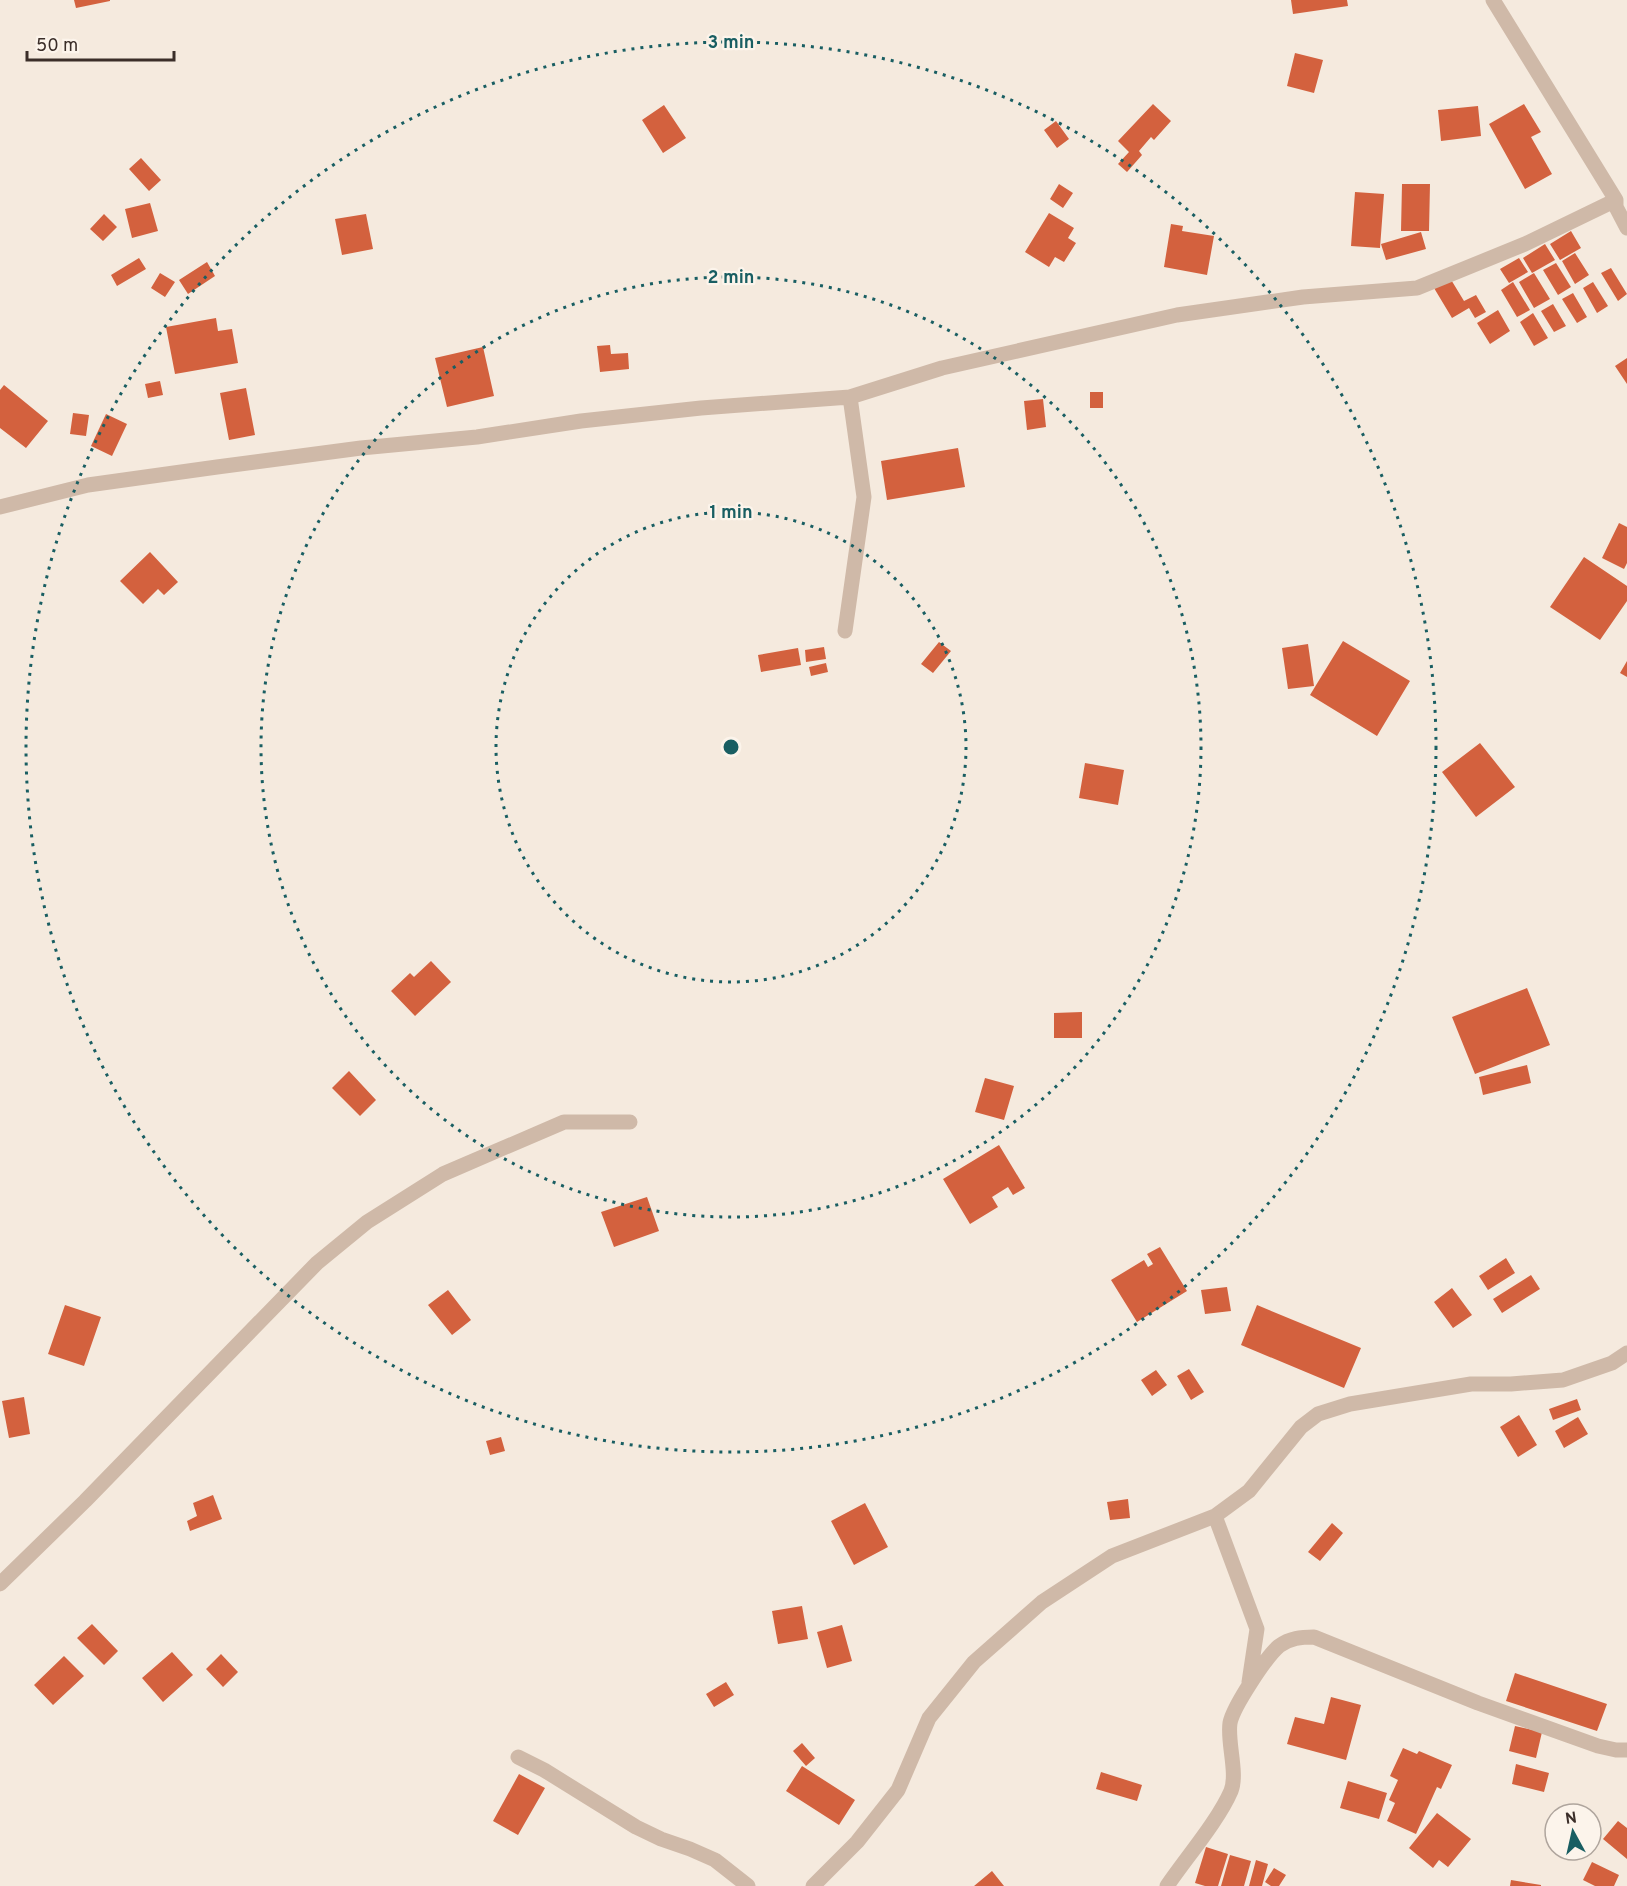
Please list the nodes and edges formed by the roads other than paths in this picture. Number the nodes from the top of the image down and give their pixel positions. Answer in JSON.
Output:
{"nodes":[{"id":1,"x":1494,"y":0,"type":"edge"},
{"id":2,"x":1620,"y":203,"type":"edge"},
{"id":3,"x":1627,"y":228,"type":"edge"},
{"id":4,"x":850,"y":397,"type":"junction"},
{"id":5,"x":0,"y":507,"type":"edge"},
{"id":6,"x":844,"y":631,"type":"dead end"},
{"id":7,"x":630,"y":1122,"type":"dead end"},
{"id":8,"x":1627,"y":1353,"type":"edge"},
{"id":9,"x":1215,"y":1516,"type":"junction"},
{"id":10,"x":0,"y":1584,"type":"edge"},
{"id":11,"x":1248,"y":1688,"type":"junction"},
{"id":12,"x":1627,"y":1750,"type":"edge"},
{"id":13,"x":518,"y":1757,"type":"dead end"},
{"id":14,"x":748,"y":1886,"type":"edge"},
{"id":15,"x":813,"y":1886,"type":"edge"},
{"id":16,"x":1167,"y":1886,"type":"edge"}],
"edges":[{"from":1,"to":2,"type":"street"},
{"from":2,"to":3,"type":"street"},
{"from":2,"to":4,"type":"street"},
{"from":4,"to":5,"type":"street"},
{"from":4,"to":6,"type":"street"},
{"from":7,"to":10,"type":"street"},
{"from":8,"to":9,"type":"street"},
{"from":9,"to":11,"type":"street"},
{"from":9,"to":15,"type":"street"},
{"from":11,"to":12,"type":"street"},
{"from":11,"to":16,"type":"street"},
{"from":13,"to":14,"type":"street"}]}
